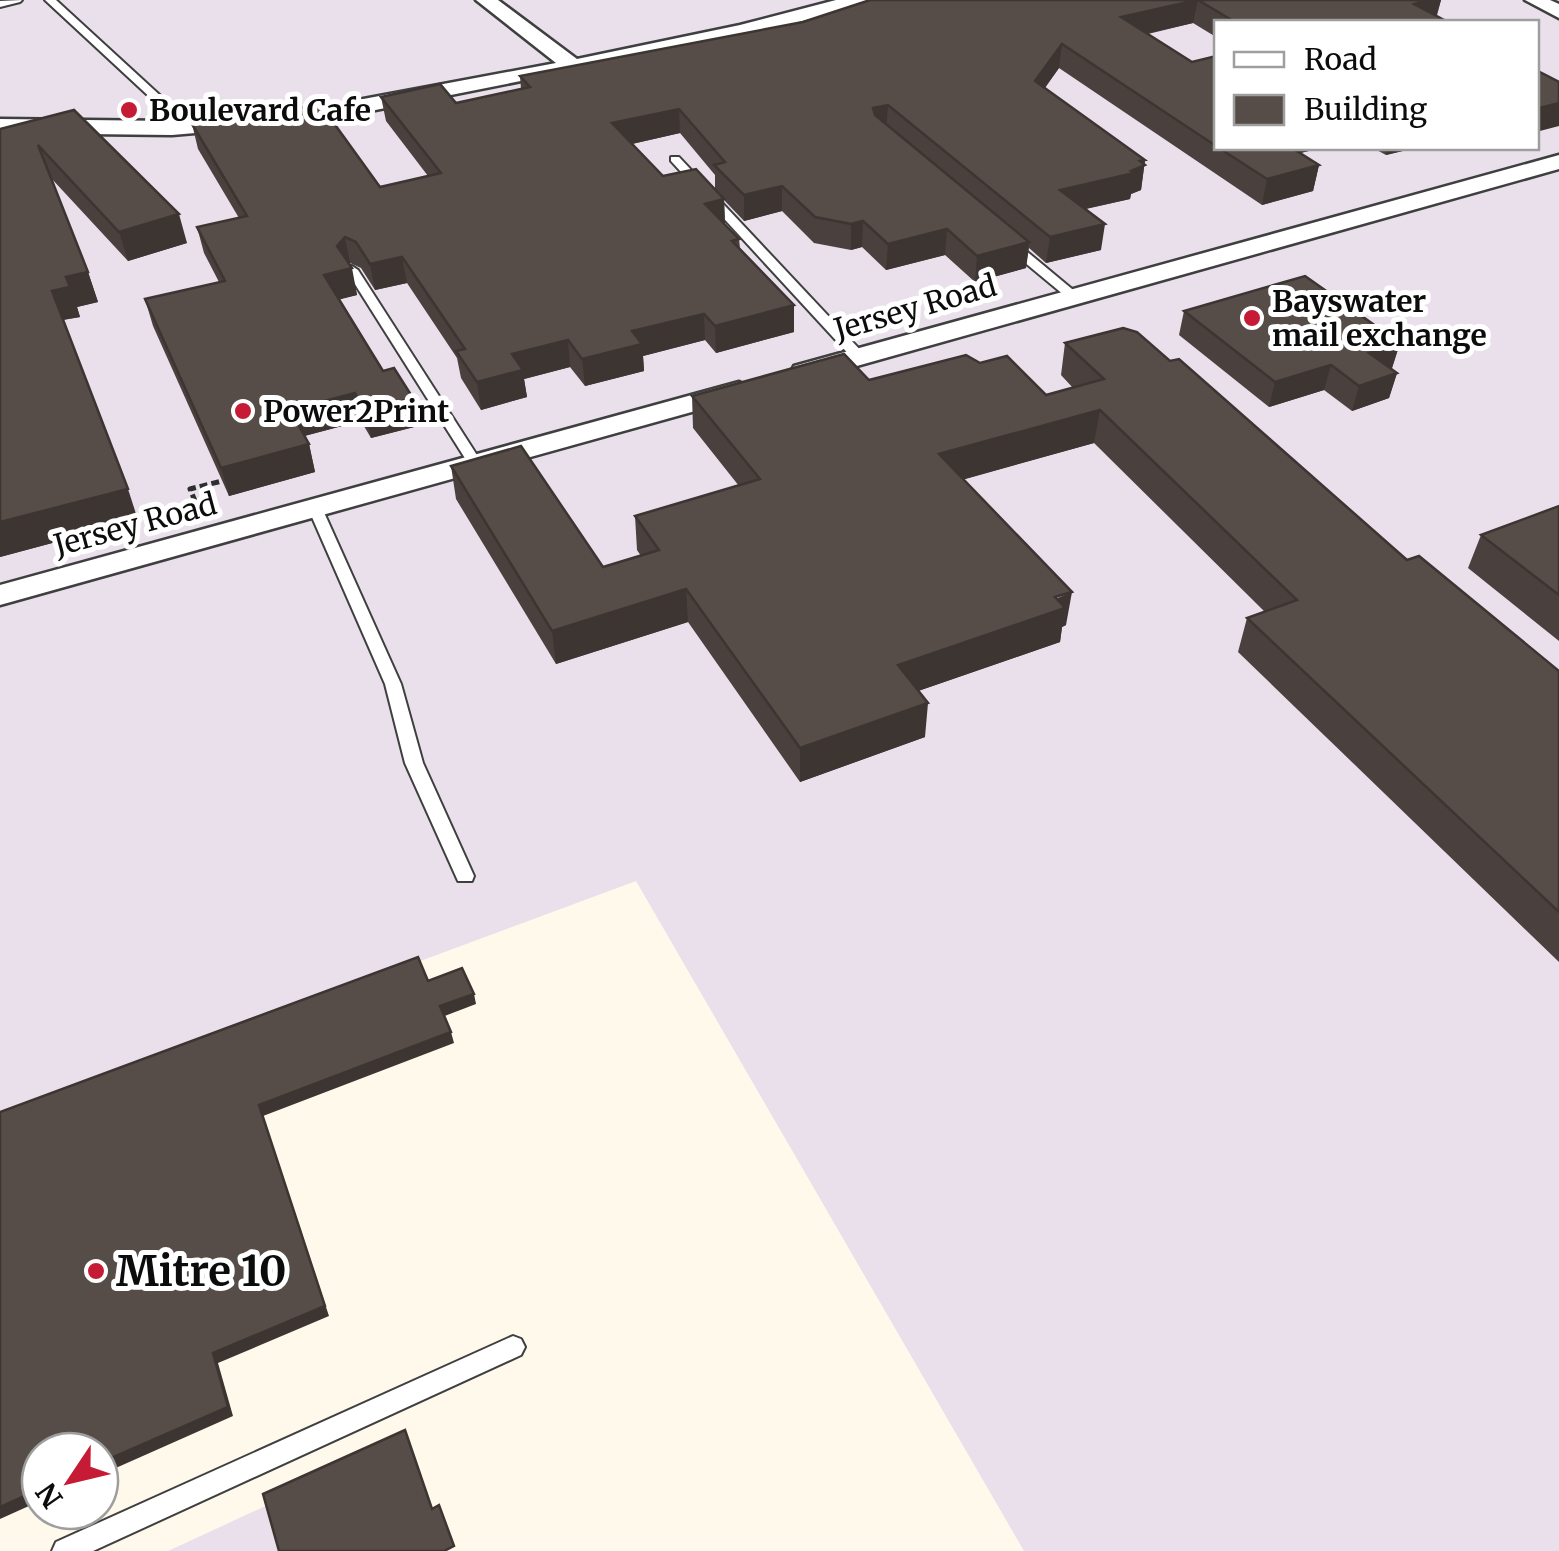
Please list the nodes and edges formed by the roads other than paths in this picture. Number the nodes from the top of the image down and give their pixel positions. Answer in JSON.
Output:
{"nodes":[{"id":1,"x":17,"y":0,"type":"edge"},
{"id":2,"x":50,"y":0,"type":"edge"},
{"id":3,"x":486,"y":0,"type":"edge"},
{"id":4,"x":859,"y":0,"type":"edge"},
{"id":5,"x":1535,"y":0,"type":"edge"},
{"id":6,"x":0,"y":4,"type":"edge"},
{"id":7,"x":1559,"y":12,"type":"edge"},
{"id":8,"x":573,"y":66,"type":"junction"},
{"id":9,"x":0,"y":126,"type":"edge"},
{"id":10,"x":172,"y":128,"type":"junction"},
{"id":11,"x":675,"y":159,"type":"dead end"},
{"id":12,"x":1559,"y":162,"type":"edge"},
{"id":13,"x":1000,"y":235,"type":"edge"},
{"id":14,"x":352,"y":270,"type":"edge"},
{"id":15,"x":1074,"y":297,"type":"junction"},
{"id":16,"x":859,"y":357,"type":"junction"},
{"id":17,"x":475,"y":463,"type":"junction"},
{"id":18,"x":315,"y":508,"type":"junction"},
{"id":19,"x":0,"y":595,"type":"edge"},
{"id":20,"x":464,"y":876,"type":"dead end"},
{"id":21,"x":513,"y":1347,"type":"dead end"},
{"id":22,"x":65,"y":1551,"type":"edge"}],
"edges":[{"from":1,"to":6,"type":"lane"},
{"from":2,"to":10,"type":"lane"},
{"from":3,"to":8,"type":"street"},
{"from":4,"to":8,"type":"street"},
{"from":5,"to":7,"type":"street"},
{"from":8,"to":10,"type":"street"},
{"from":9,"to":10,"type":"street"},
{"from":11,"to":16,"type":"lane"},
{"from":12,"to":15,"type":"street","name":"Jersey Road"},
{"from":13,"to":15,"type":"lane"},
{"from":14,"to":17,"type":"lane"},
{"from":15,"to":16,"type":"street","name":"Jersey Road"},
{"from":16,"to":17,"type":"street","name":"Jersey Road"},
{"from":17,"to":18,"type":"street","name":"Jersey Road"},
{"from":18,"to":19,"type":"street","name":"Jersey Road"},
{"from":18,"to":20,"type":"lane"},
{"from":21,"to":22,"type":"lane"}]}
